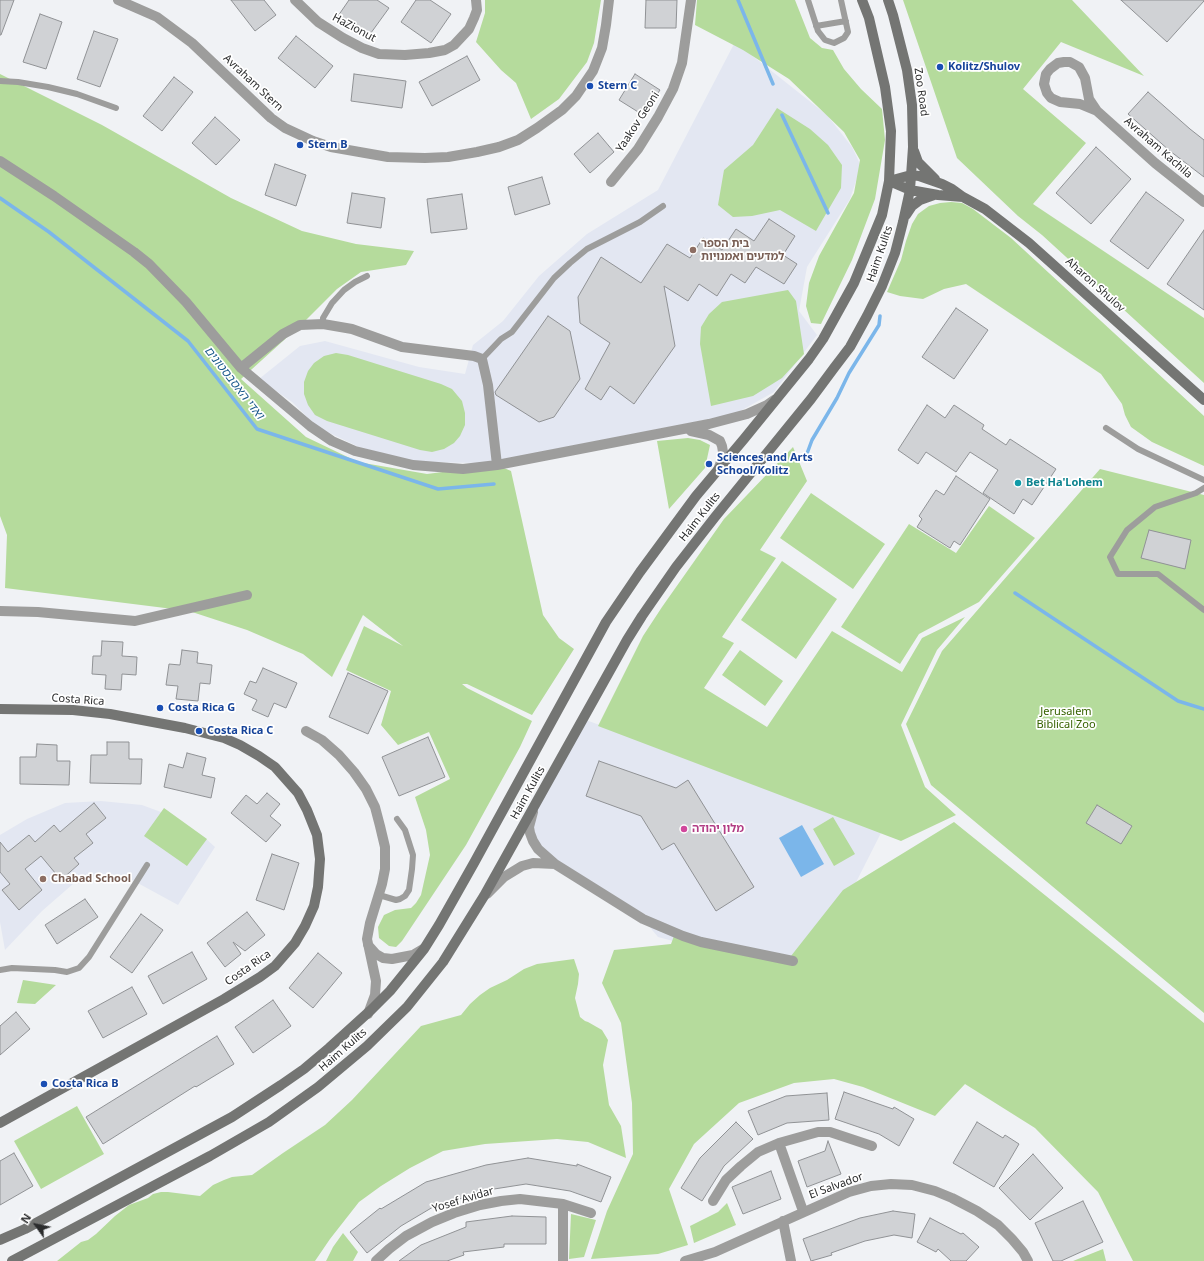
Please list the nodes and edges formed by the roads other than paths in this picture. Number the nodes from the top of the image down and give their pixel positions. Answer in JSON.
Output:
{"nodes":[{"id":1,"x":118,"y":0,"type":"edge"},
{"id":2,"x":295,"y":0,"type":"edge"},
{"id":3,"x":476,"y":0,"type":"edge"},
{"id":4,"x":609,"y":0,"type":"edge"},
{"id":5,"x":691,"y":0,"type":"edge"},
{"id":6,"x":808,"y":0,"type":"edge"},
{"id":7,"x":841,"y":0,"type":"edge"},
{"id":8,"x":862,"y":0,"type":"edge"},
{"id":9,"x":888,"y":0,"type":"edge"},
{"id":10,"x":846,"y":21,"type":"junction"},
{"id":11,"x":816,"y":26,"type":"junction"},
{"id":12,"x":0,"y":82,"type":"edge"},
{"id":13,"x":116,"y":108,"type":"dead end"},
{"id":14,"x":1097,"y":111,"type":"junction"},
{"id":15,"x":913,"y":147,"type":"junction"},
{"id":16,"x":0,"y":161,"type":"edge"},
{"id":17,"x":911,"y":175,"type":"junction"},
{"id":18,"x":889,"y":181,"type":"junction"},
{"id":19,"x":611,"y":182,"type":"dead end"},
{"id":20,"x":942,"y":184,"type":"junction"},
{"id":21,"x":910,"y":190,"type":"junction"},
{"id":22,"x":938,"y":195,"type":"junction"},
{"id":23,"x":963,"y":197,"type":"junction"},
{"id":24,"x":1204,"y":202,"type":"edge"},
{"id":25,"x":663,"y":206,"type":"dead end"},
{"id":26,"x":903,"y":222,"type":"junction"},
{"id":27,"x":367,"y":276,"type":"dead end"},
{"id":28,"x":322,"y":324,"type":"junction"},
{"id":29,"x":482,"y":359,"type":"junction"},
{"id":30,"x":241,"y":368,"type":"junction"},
{"id":31,"x":778,"y":397,"type":"junction"},
{"id":32,"x":1204,"y":400,"type":"edge"},
{"id":33,"x":1106,"y":428,"type":"dead end"},
{"id":34,"x":683,"y":429,"type":"junction"},
{"id":35,"x":497,"y":465,"type":"junction"},
{"id":36,"x":716,"y":474,"type":"junction"},
{"id":37,"x":1204,"y":480,"type":"edge"},
{"id":38,"x":1204,"y":488,"type":"edge"},
{"id":39,"x":248,"y":595,"type":"dead end"},
{"id":40,"x":1204,"y":610,"type":"edge"},
{"id":41,"x":0,"y":611,"type":"edge"},
{"id":42,"x":0,"y":710,"type":"edge"},
{"id":43,"x":306,"y":731,"type":"dead end"},
{"id":44,"x":536,"y":804,"type":"junction"},
{"id":45,"x":397,"y":819,"type":"dead end"},
{"id":46,"x":555,"y":864,"type":"junction"},
{"id":47,"x":147,"y":865,"type":"dead end"},
{"id":48,"x":379,"y":895,"type":"junction"},
{"id":49,"x":484,"y":896,"type":"junction"},
{"id":50,"x":368,"y":945,"type":"junction"},
{"id":51,"x":424,"y":949,"type":"junction"},
{"id":52,"x":793,"y":962,"type":"dead end"},
{"id":53,"x":0,"y":970,"type":"edge"},
{"id":54,"x":368,"y":1014,"type":"junction"},
{"id":55,"x":0,"y":1123,"type":"edge"},
{"id":56,"x":779,"y":1143,"type":"junction"},
{"id":57,"x":872,"y":1146,"type":"dead end"},
{"id":58,"x":713,"y":1201,"type":"dead end"},
{"id":59,"x":563,"y":1204,"type":"junction"},
{"id":60,"x":803,"y":1211,"type":"junction"},
{"id":61,"x":591,"y":1213,"type":"dead end"},
{"id":62,"x":783,"y":1221,"type":"junction"},
{"id":63,"x":0,"y":1240,"type":"edge"},
{"id":64,"x":12,"y":1261,"type":"edge"},
{"id":65,"x":376,"y":1261,"type":"edge"},
{"id":66,"x":563,"y":1261,"type":"edge"},
{"id":67,"x":685,"y":1261,"type":"edge"},
{"id":68,"x":792,"y":1261,"type":"edge"},
{"id":69,"x":1028,"y":1261,"type":"edge"}],
"edges":[{"from":1,"to":4,"type":"street","name":"Avraham Stern"},
{"from":2,"to":3,"type":"street","name":"HaZionut"},
{"from":5,"to":19,"type":"street","name":"Yaakov Geoni"},
{"from":6,"to":11,"type":"lane"},
{"from":7,"to":10,"type":"lane"},
{"from":8,"to":18,"type":"main road"},
{"from":9,"to":15,"type":"main road","name":"Zoo Road"},
{"from":10,"to":11,"type":"lane"},
{"from":10,"to":11,"type":"lane"},
{"from":12,"to":13,"type":"lane"},
{"from":14,"to":14,"type":"street"},
{"from":14,"to":24,"type":"street","name":"Avraham Kachila"},
{"from":15,"to":17,"type":"main road","name":"Zoo Road"},
{"from":15,"to":20,"type":"main road"},
{"from":16,"to":30,"type":"street"},
{"from":17,"to":18,"type":"main road"},
{"from":17,"to":20,"type":"main road","name":"Aharon Shulov"},
{"from":17,"to":21,"type":"main road","name":"Zoo Road"},
{"from":18,"to":21,"type":"main road","name":"Aharon Shulov"},
{"from":18,"to":31,"type":"main road","name":"Haim Kulits"},
{"from":20,"to":23,"type":"main road","name":"Aharon Shulov"},
{"from":21,"to":22,"type":"main road","name":"Aharon Shulov"},
{"from":21,"to":26,"type":"main road","name":"Haim Kulits"},
{"from":22,"to":23,"type":"main road","name":"Aharon Shulov"},
{"from":22,"to":26,"type":"main road"},
{"from":23,"to":32,"type":"main road","name":"Aharon Shulov"},
{"from":25,"to":29,"type":"lane"},
{"from":26,"to":44,"type":"main road","name":"Haim Kulits"},
{"from":27,"to":28,"type":"lane"},
{"from":28,"to":29,"type":"street"},
{"from":28,"to":30,"type":"street"},
{"from":29,"to":35,"type":"street"},
{"from":30,"to":35,"type":"street"},
{"from":31,"to":34,"type":"street"},
{"from":31,"to":36,"type":"main road","name":"Haim Kulits"},
{"from":33,"to":37,"type":"lane"},
{"from":34,"to":35,"type":"street"},
{"from":34,"to":36,"type":"street"},
{"from":36,"to":51,"type":"main road","name":"Haim Kulits"},
{"from":38,"to":40,"type":"lane"},
{"from":39,"to":41,"type":"street"},
{"from":42,"to":55,"type":"main road","name":"Costa Rica"},
{"from":43,"to":48,"type":"street"},
{"from":44,"to":46,"type":"street"},
{"from":44,"to":49,"type":"main road","name":"Haim Kulits"},
{"from":45,"to":48,"type":"lane"},
{"from":46,"to":49,"type":"street"},
{"from":46,"to":52,"type":"street"},
{"from":47,"to":53,"type":"lane"},
{"from":48,"to":50,"type":"street"},
{"from":49,"to":64,"type":"main road","name":"Haim Kulits"},
{"from":50,"to":51,"type":"street"},
{"from":50,"to":54,"type":"street"},
{"from":51,"to":54,"type":"main road","name":"Haim Kulits"},
{"from":54,"to":63,"type":"main road","name":"Haim Kulits"},
{"from":56,"to":57,"type":"street"},
{"from":56,"to":58,"type":"street"},
{"from":56,"to":60,"type":"street"},
{"from":59,"to":61,"type":"street","name":"Yosef Avidar"},
{"from":59,"to":65,"type":"street","name":"Yosef Avidar"},
{"from":59,"to":66,"type":"street"},
{"from":60,"to":62,"type":"street","name":"El Salvador"},
{"from":60,"to":69,"type":"street","name":"El Salvador"},
{"from":62,"to":67,"type":"street","name":"El Salvador"},
{"from":62,"to":68,"type":"street"}]}
